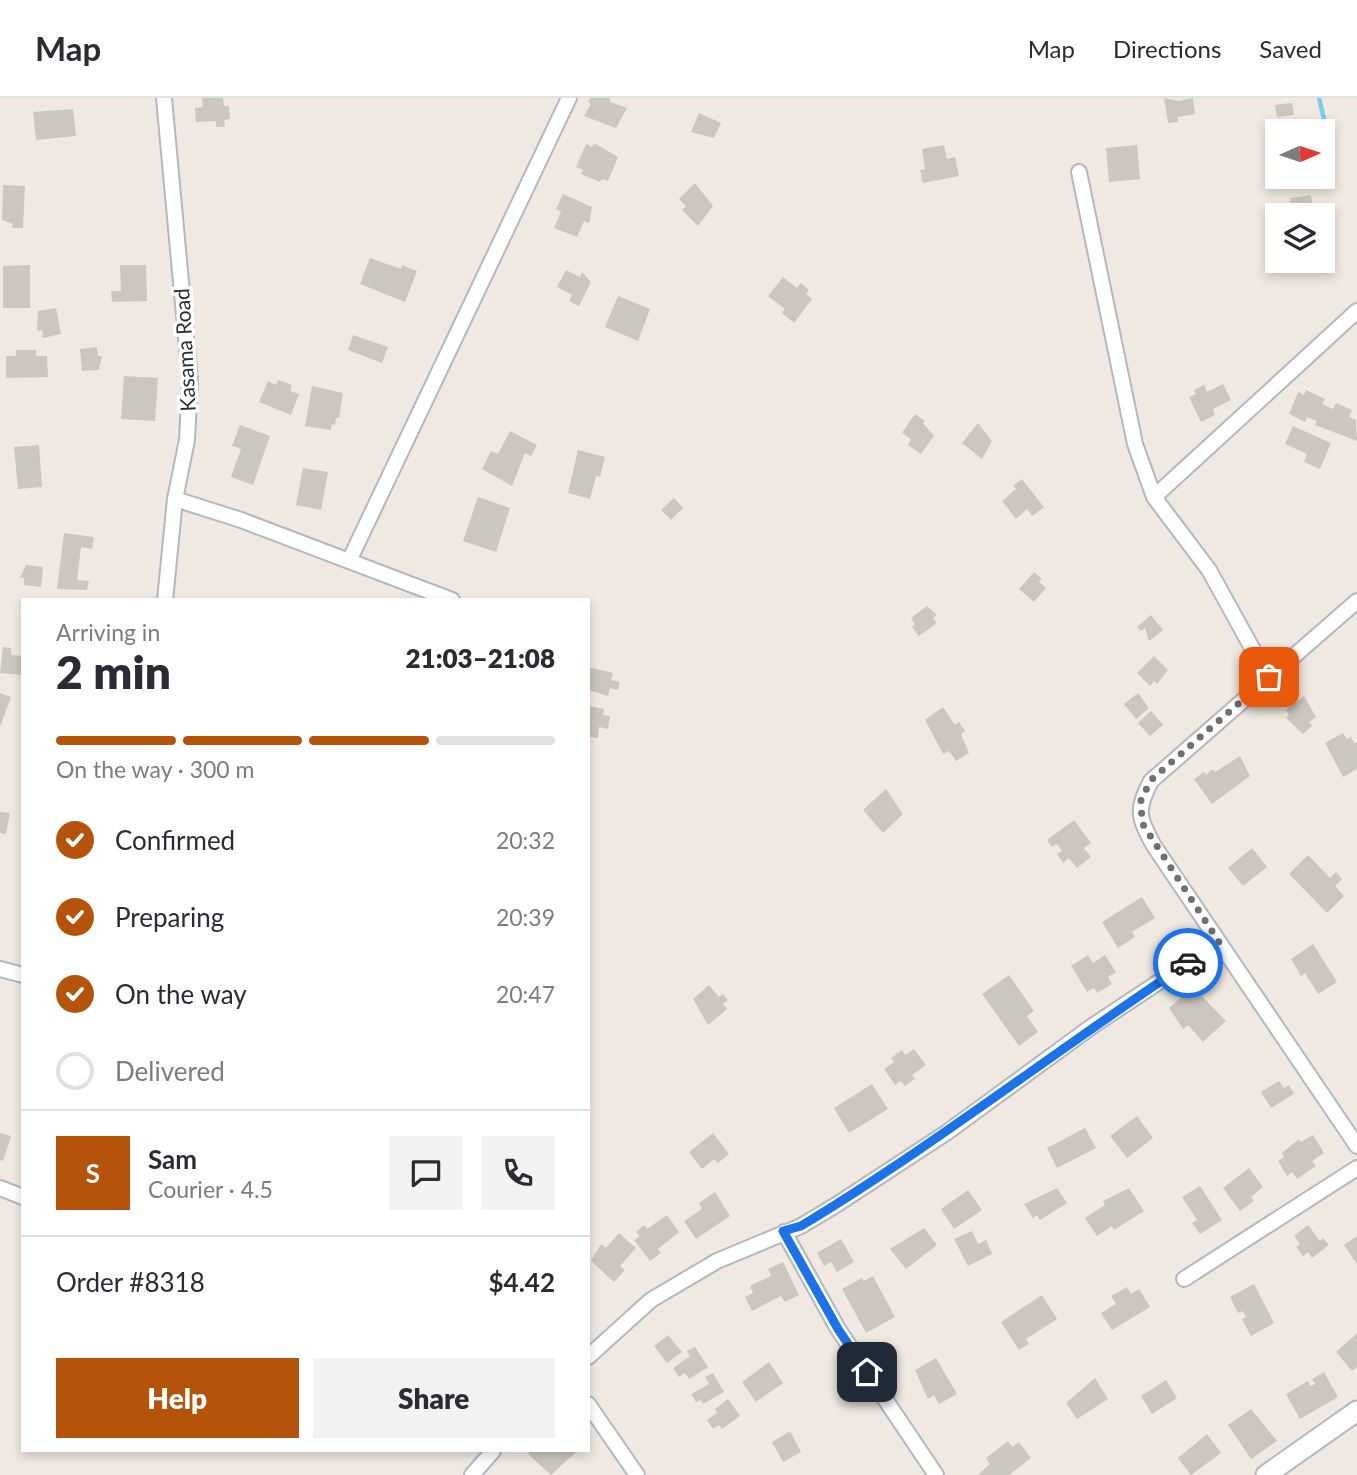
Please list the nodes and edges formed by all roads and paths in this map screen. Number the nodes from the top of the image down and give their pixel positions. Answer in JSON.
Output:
{"nodes":[{"id":1,"x":164,"y":98,"type":"edge"},
{"id":2,"x":569,"y":98,"type":"edge"},
{"id":3,"x":1079,"y":172,"type":"dead end"},
{"id":4,"x":1357,"y":312,"type":"edge"},
{"id":5,"x":1154,"y":497,"type":"junction"},
{"id":6,"x":175,"y":499,"type":"junction"},
{"id":7,"x":349,"y":561,"type":"junction"},
{"id":8,"x":165,"y":598,"type":"edge"},
{"id":9,"x":447,"y":598,"type":"edge"},
{"id":10,"x":1357,"y":601,"type":"edge"},
{"id":11,"x":1269,"y":677,"type":"junction"},
{"id":12,"x":1219,"y":942,"type":"junction"},
{"id":13,"x":0,"y":969,"type":"edge"},
{"id":14,"x":21,"y":974,"type":"edge"},
{"id":15,"x":1357,"y":1146,"type":"edge"},
{"id":16,"x":1357,"y":1168,"type":"edge"},
{"id":17,"x":0,"y":1188,"type":"edge"},
{"id":18,"x":21,"y":1196,"type":"edge"},
{"id":19,"x":783,"y":1231,"type":"junction"},
{"id":20,"x":1184,"y":1279,"type":"dead end"},
{"id":21,"x":590,"y":1355,"type":"edge"},
{"id":22,"x":590,"y":1407,"type":"edge"},
{"id":23,"x":1357,"y":1411,"type":"edge"},
{"id":24,"x":492,"y":1452,"type":"edge"},
{"id":25,"x":472,"y":1475,"type":"edge"},
{"id":26,"x":637,"y":1475,"type":"edge"},
{"id":27,"x":936,"y":1475,"type":"edge"},
{"id":28,"x":1266,"y":1475,"type":"edge"}],
"edges":[{"from":1,"to":6,"type":"street","name":"Kasama Road"},
{"from":2,"to":7,"type":"street"},
{"from":3,"to":5,"type":"street"},
{"from":4,"to":5,"type":"street"},
{"from":5,"to":11,"type":"street"},
{"from":6,"to":7,"type":"street"},
{"from":6,"to":8,"type":"street","name":"Kasama Road"},
{"from":7,"to":9,"type":"street"},
{"from":10,"to":11,"type":"street"},
{"from":11,"to":12,"type":"street"},
{"from":12,"to":15,"type":"street"},
{"from":12,"to":19,"type":"street"},
{"from":13,"to":14,"type":"street"},
{"from":16,"to":20,"type":"street"},
{"from":17,"to":18,"type":"street"},
{"from":19,"to":21,"type":"street"},
{"from":19,"to":27,"type":"street"},
{"from":22,"to":26,"type":"street"},
{"from":23,"to":28,"type":"street"},
{"from":24,"to":25,"type":"street"}]}
